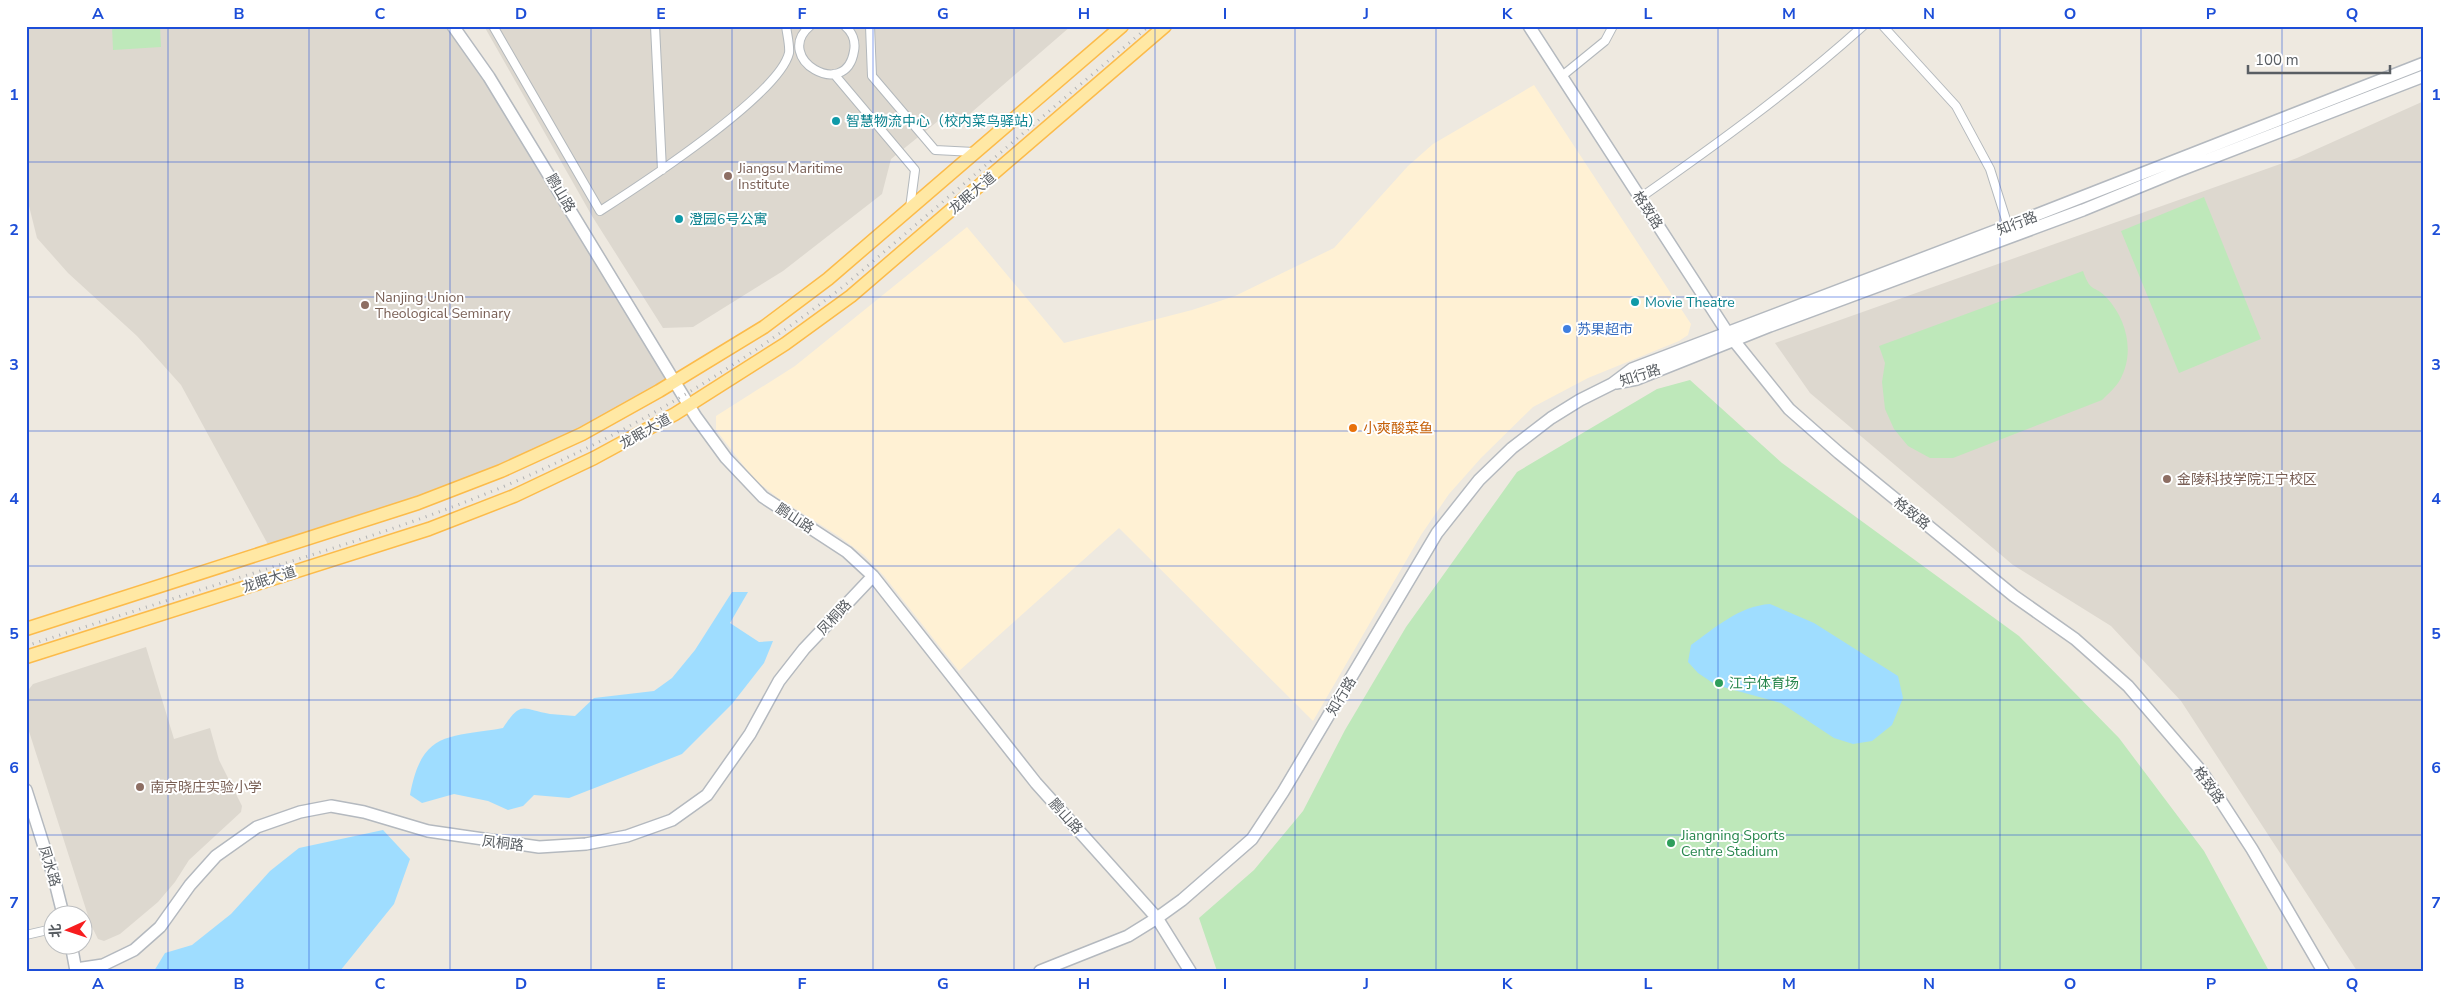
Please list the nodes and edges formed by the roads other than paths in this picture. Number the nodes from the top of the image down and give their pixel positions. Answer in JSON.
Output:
{"nodes":[{"id":1,"x":452,"y":26,"type":"edge"},
{"id":2,"x":493,"y":26,"type":"edge"},
{"id":3,"x":655,"y":26,"type":"edge"},
{"id":4,"x":786,"y":26,"type":"edge"},
{"id":5,"x":810,"y":26,"type":"edge"},
{"id":6,"x":845,"y":26,"type":"edge"},
{"id":7,"x":870,"y":26,"type":"edge"},
{"id":8,"x":1122,"y":26,"type":"edge"},
{"id":9,"x":1165,"y":26,"type":"edge"},
{"id":10,"x":1529,"y":26,"type":"edge"},
{"id":11,"x":1613,"y":26,"type":"edge"},
{"id":12,"x":1863,"y":26,"type":"edge"},
{"id":13,"x":1883,"y":26,"type":"edge"},
{"id":14,"x":871,"y":45,"type":"junction"},
{"id":15,"x":855,"y":46,"type":"junction"},
{"id":16,"x":789,"y":52,"type":"junction"},
{"id":17,"x":801,"y":53,"type":"junction"},
{"id":18,"x":2424,"y":64,"type":"edge"},
{"id":19,"x":834,"y":74,"type":"junction"},
{"id":20,"x":1562,"y":76,"type":"junction"},
{"id":21,"x":2424,"y":76,"type":"edge"},
{"id":22,"x":976,"y":153,"type":"junction"},
{"id":23,"x":662,"y":170,"type":"junction"},
{"id":24,"x":1640,"y":198,"type":"junction"},
{"id":25,"x":910,"y":208,"type":"junction"},
{"id":26,"x":2008,"y":226,"type":"junction"},
{"id":27,"x":1730,"y":336,"type":"junction"},
{"id":28,"x":674,"y":381,"type":"junction"},
{"id":29,"x":689,"y":406,"type":"junction"},
{"id":30,"x":873,"y":576,"type":"junction"},
{"id":31,"x":26,"y":629,"type":"edge"},
{"id":32,"x":26,"y":657,"type":"edge"},
{"id":33,"x":26,"y":790,"type":"edge"},
{"id":34,"x":61,"y":904,"type":"edge"},
{"id":35,"x":1157,"y":918,"type":"junction"},
{"id":36,"x":42,"y":931,"type":"edge"},
{"id":37,"x":26,"y":935,"type":"edge"},
{"id":38,"x":73,"y":954,"type":"edge"},
{"id":39,"x":76,"y":970,"type":"edge"},
{"id":40,"x":1040,"y":971,"type":"edge"},
{"id":41,"x":1190,"y":971,"type":"edge"},
{"id":42,"x":2323,"y":971,"type":"edge"}],
"edges":[{"from":1,"to":28,"type":"street","name":"鹏山路"},
{"from":2,"to":23,"type":"street"},
{"from":3,"to":23,"type":"street"},
{"from":4,"to":16,"type":"street"},
{"from":5,"to":17,"type":"street"},
{"from":6,"to":15,"type":"street"},
{"from":7,"to":14,"type":"street"},
{"from":8,"to":22,"type":"main road","name":"龙眠大道"},
{"from":9,"to":29,"type":"main road","name":"龙眠大道"},
{"from":10,"to":20,"type":"street","name":"格致路"},
{"from":11,"to":20,"type":"street"},
{"from":12,"to":24,"type":"street"},
{"from":13,"to":26,"type":"street"},
{"from":14,"to":15,"type":"street"},
{"from":14,"to":22,"type":"street"},
{"from":15,"to":19,"type":"street"},
{"from":16,"to":17,"type":"street"},
{"from":16,"to":23,"type":"street"},
{"from":17,"to":19,"type":"street"},
{"from":18,"to":26,"type":"street","name":"知行路"},
{"from":19,"to":25,"type":"street"},
{"from":20,"to":24,"type":"street","name":"格致路"},
{"from":21,"to":27,"type":"street","name":"知行路"},
{"from":22,"to":25,"type":"main road","name":"龙眠大道"},
{"from":24,"to":27,"type":"street","name":"格致路"},
{"from":25,"to":28,"type":"main road","name":"龙眠大道"},
{"from":26,"to":27,"type":"street","name":"知行路"},
{"from":27,"to":35,"type":"street","name":"知行路"},
{"from":27,"to":42,"type":"street","name":"格致路"},
{"from":28,"to":29,"type":"street","name":"鹏山路"},
{"from":28,"to":31,"type":"main road","name":"龙眠大道"},
{"from":29,"to":30,"type":"street","name":"鹏山路"},
{"from":29,"to":32,"type":"main road","name":"龙眠大道"},
{"from":30,"to":35,"type":"street","name":"鹏山路"},
{"from":30,"to":39,"type":"street","name":"凤桐路"},
{"from":33,"to":34,"type":"street","name":"凤水路"},
{"from":35,"to":40,"type":"street","name":"知行路"},
{"from":35,"to":41,"type":"street","name":"鹏山路"},
{"from":36,"to":37,"type":"street"},
{"from":38,"to":39,"type":"street"}]}
